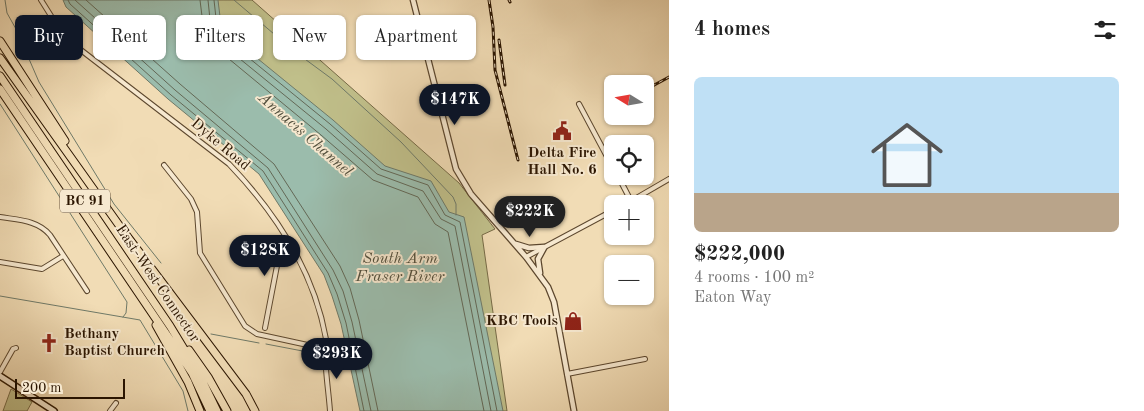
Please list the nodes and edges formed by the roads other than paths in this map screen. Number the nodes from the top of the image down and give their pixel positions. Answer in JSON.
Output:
{"nodes":[{"id":1,"x":40,"y":0,"type":"edge"},
{"id":2,"x":413,"y":0,"type":"edge"},
{"id":3,"x":0,"y":41,"type":"edge"},
{"id":4,"x":0,"y":58,"type":"edge"},
{"id":5,"x":0,"y":76,"type":"edge"},
{"id":6,"x":0,"y":89,"type":"edge"},
{"id":7,"x":0,"y":94,"type":"edge"},
{"id":8,"x":580,"y":104,"type":"dead end"},
{"id":9,"x":29,"y":131,"type":"junction"},
{"id":10,"x":604,"y":150,"type":"edge"},
{"id":11,"x":164,"y":165,"type":"dead end"},
{"id":12,"x":85,"y":176,"type":"junction"},
{"id":13,"x":669,"y":179,"type":"edge"},
{"id":14,"x":641,"y":195,"type":"edge"},
{"id":15,"x":604,"y":215,"type":"edge"},
{"id":16,"x":0,"y":217,"type":"edge"},
{"id":17,"x":287,"y":238,"type":"junction"},
{"id":18,"x":514,"y":243,"type":"junction"},
{"id":19,"x":544,"y":248,"type":"junction"},
{"id":20,"x":63,"y":256,"type":"junction"},
{"id":21,"x":526,"y":257,"type":"junction"},
{"id":22,"x":0,"y":262,"type":"edge"},
{"id":23,"x":540,"y":274,"type":"junction"},
{"id":24,"x":87,"y":292,"type":"dead end"},
{"id":25,"x":150,"y":311,"type":"junction"},
{"id":26,"x":170,"y":326,"type":"junction"},
{"id":27,"x":265,"y":328,"type":"dead end"},
{"id":28,"x":16,"y":348,"type":"dead end"},
{"id":29,"x":326,"y":350,"type":"junction"},
{"id":30,"x":644,"y":359,"type":"dead end"},
{"id":31,"x":0,"y":372,"type":"edge"},
{"id":32,"x":567,"y":374,"type":"junction"},
{"id":33,"x":0,"y":376,"type":"edge"},
{"id":34,"x":116,"y":404,"type":"dead end"},
{"id":35,"x":54,"y":411,"type":"edge"},
{"id":36,"x":110,"y":411,"type":"edge"},
{"id":37,"x":200,"y":411,"type":"edge"},
{"id":38,"x":210,"y":411,"type":"edge"},
{"id":39,"x":217,"y":411,"type":"edge"},
{"id":40,"x":226,"y":411,"type":"edge"},
{"id":41,"x":255,"y":411,"type":"edge"},
{"id":42,"x":330,"y":411,"type":"edge"},
{"id":43,"x":574,"y":411,"type":"edge"}],
"edges":[{"from":1,"to":17,"type":"street","name":"Dyke Road"},
{"from":2,"to":18,"type":"street"},
{"from":3,"to":12,"type":"highway"},
{"from":4,"to":12,"type":"highway"},
{"from":5,"to":26,"type":"highway","name":"East-West Connector","number":"BC 91"},
{"from":6,"to":9,"type":"highway","number":"BC 91"},
{"from":7,"to":9,"type":"highway"},
{"from":8,"to":10,"type":"street"},
{"from":9,"to":25,"type":"highway","name":"East-West Connector","number":"BC 91"},
{"from":11,"to":29,"type":"street"},
{"from":12,"to":41,"type":"highway"},
{"from":13,"to":14,"type":"street"},
{"from":15,"to":19,"type":"street"},
{"from":16,"to":20,"type":"street"},
{"from":17,"to":27,"type":"street"},
{"from":17,"to":29,"type":"street","name":"Dyke Road"},
{"from":18,"to":19,"type":"street"},
{"from":18,"to":21,"type":"street"},
{"from":19,"to":21,"type":"street"},
{"from":19,"to":23,"type":"street"},
{"from":20,"to":22,"type":"street"},
{"from":20,"to":24,"type":"street"},
{"from":21,"to":23,"type":"street"},
{"from":23,"to":32,"type":"street"},
{"from":25,"to":37,"type":"highway"},
{"from":25,"to":38,"type":"highway","name":"East-West Connector","number":"BC 91"},
{"from":26,"to":39,"type":"highway","name":"East-West Connector","number":"BC 91"},
{"from":26,"to":40,"type":"highway"},
{"from":28,"to":31,"type":"street"},
{"from":29,"to":42,"type":"street","name":"Dyke Road"},
{"from":30,"to":32,"type":"street"},
{"from":32,"to":43,"type":"street"},
{"from":33,"to":35,"type":"main road"},
{"from":34,"to":36,"type":"street"}]}
